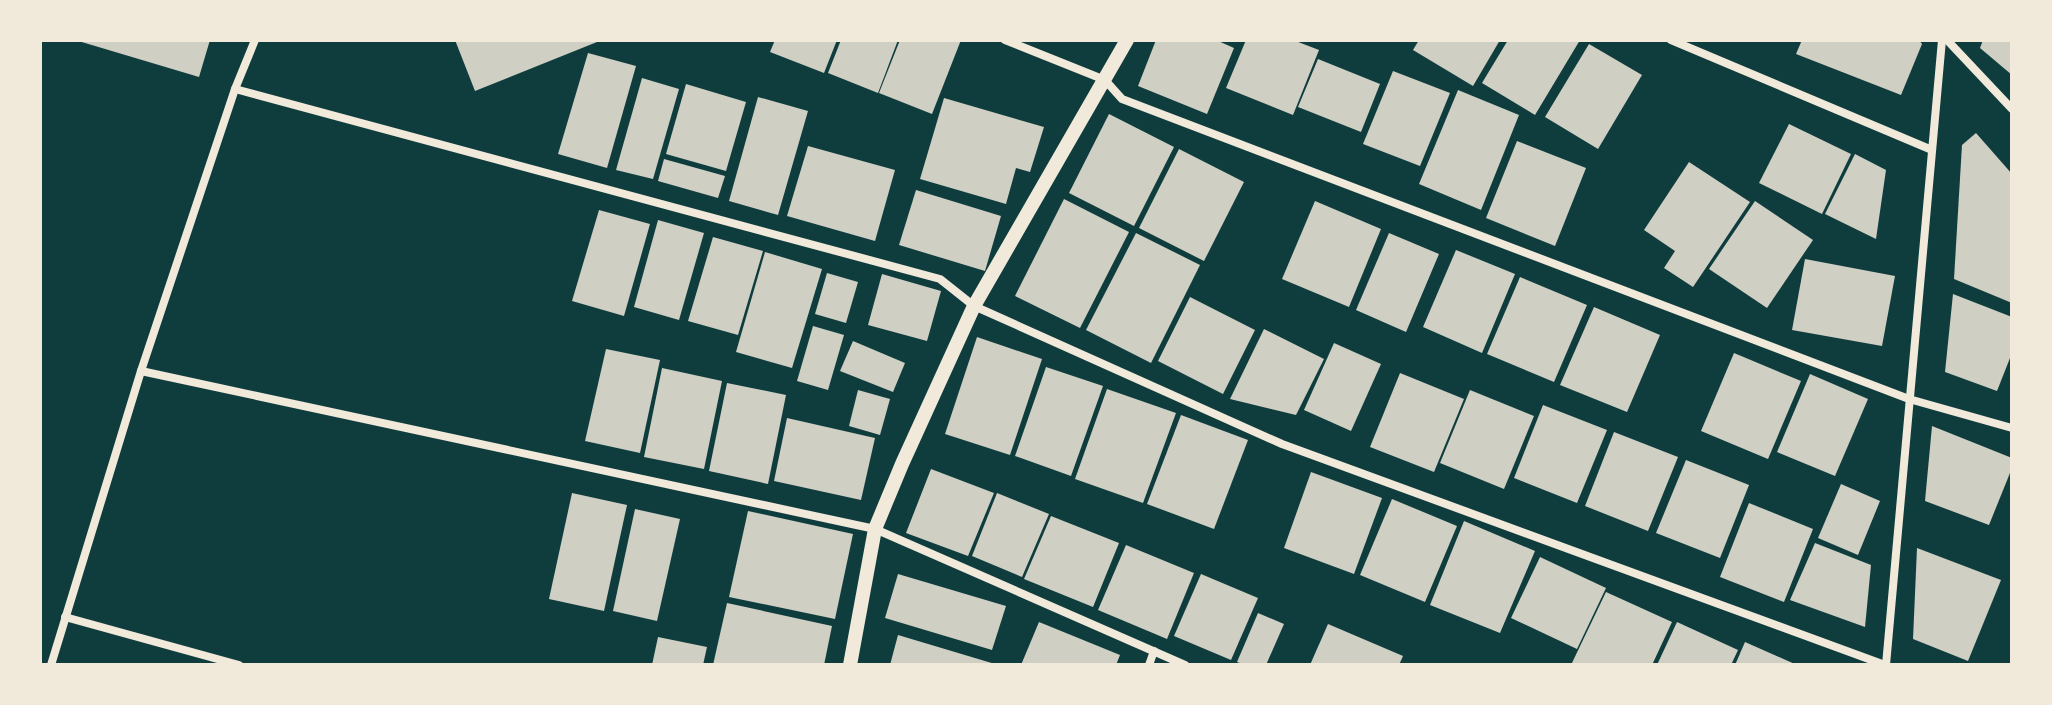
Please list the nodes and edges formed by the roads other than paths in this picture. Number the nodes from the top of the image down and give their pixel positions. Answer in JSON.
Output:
{"nodes":[{"id":1,"x":255,"y":40,"type":"edge"},
{"id":2,"x":1005,"y":40,"type":"edge"},
{"id":3,"x":1127,"y":40,"type":"edge"},
{"id":4,"x":1671,"y":40,"type":"edge"},
{"id":5,"x":1945,"y":40,"type":"edge"},
{"id":6,"x":1105,"y":80,"type":"junction"},
{"id":7,"x":235,"y":89,"type":"junction"},
{"id":8,"x":2012,"y":109,"type":"edge"},
{"id":9,"x":1932,"y":150,"type":"junction"},
{"id":10,"x":974,"y":306,"type":"junction"},
{"id":11,"x":141,"y":371,"type":"junction"},
{"id":12,"x":1909,"y":399,"type":"junction"},
{"id":13,"x":2012,"y":428,"type":"edge"},
{"id":14,"x":875,"y":529,"type":"junction"},
{"id":15,"x":65,"y":617,"type":"junction"},
{"id":16,"x":1154,"y":651,"type":"junction"},
{"id":17,"x":51,"y":665,"type":"edge"},
{"id":18,"x":239,"y":665,"type":"edge"},
{"id":19,"x":850,"y":665,"type":"edge"},
{"id":20,"x":1149,"y":665,"type":"edge"},
{"id":21,"x":1185,"y":665,"type":"edge"},
{"id":22,"x":1885,"y":665,"type":"edge"}],
"edges":[{"from":1,"to":7,"type":"street"},
{"from":2,"to":6,"type":"street"},
{"from":3,"to":6,"type":"street"},
{"from":4,"to":9,"type":"street"},
{"from":5,"to":8,"type":"street"},
{"from":5,"to":9,"type":"street"},
{"from":6,"to":10,"type":"street"},
{"from":6,"to":12,"type":"street"},
{"from":7,"to":10,"type":"street"},
{"from":7,"to":11,"type":"street"},
{"from":9,"to":12,"type":"street"},
{"from":10,"to":14,"type":"street"},
{"from":10,"to":22,"type":"street"},
{"from":11,"to":14,"type":"street"},
{"from":11,"to":15,"type":"street"},
{"from":12,"to":13,"type":"street"},
{"from":12,"to":22,"type":"street"},
{"from":14,"to":16,"type":"street"},
{"from":14,"to":19,"type":"street"},
{"from":15,"to":17,"type":"street"},
{"from":15,"to":18,"type":"street"},
{"from":16,"to":20,"type":"street"},
{"from":16,"to":21,"type":"street"}]}
